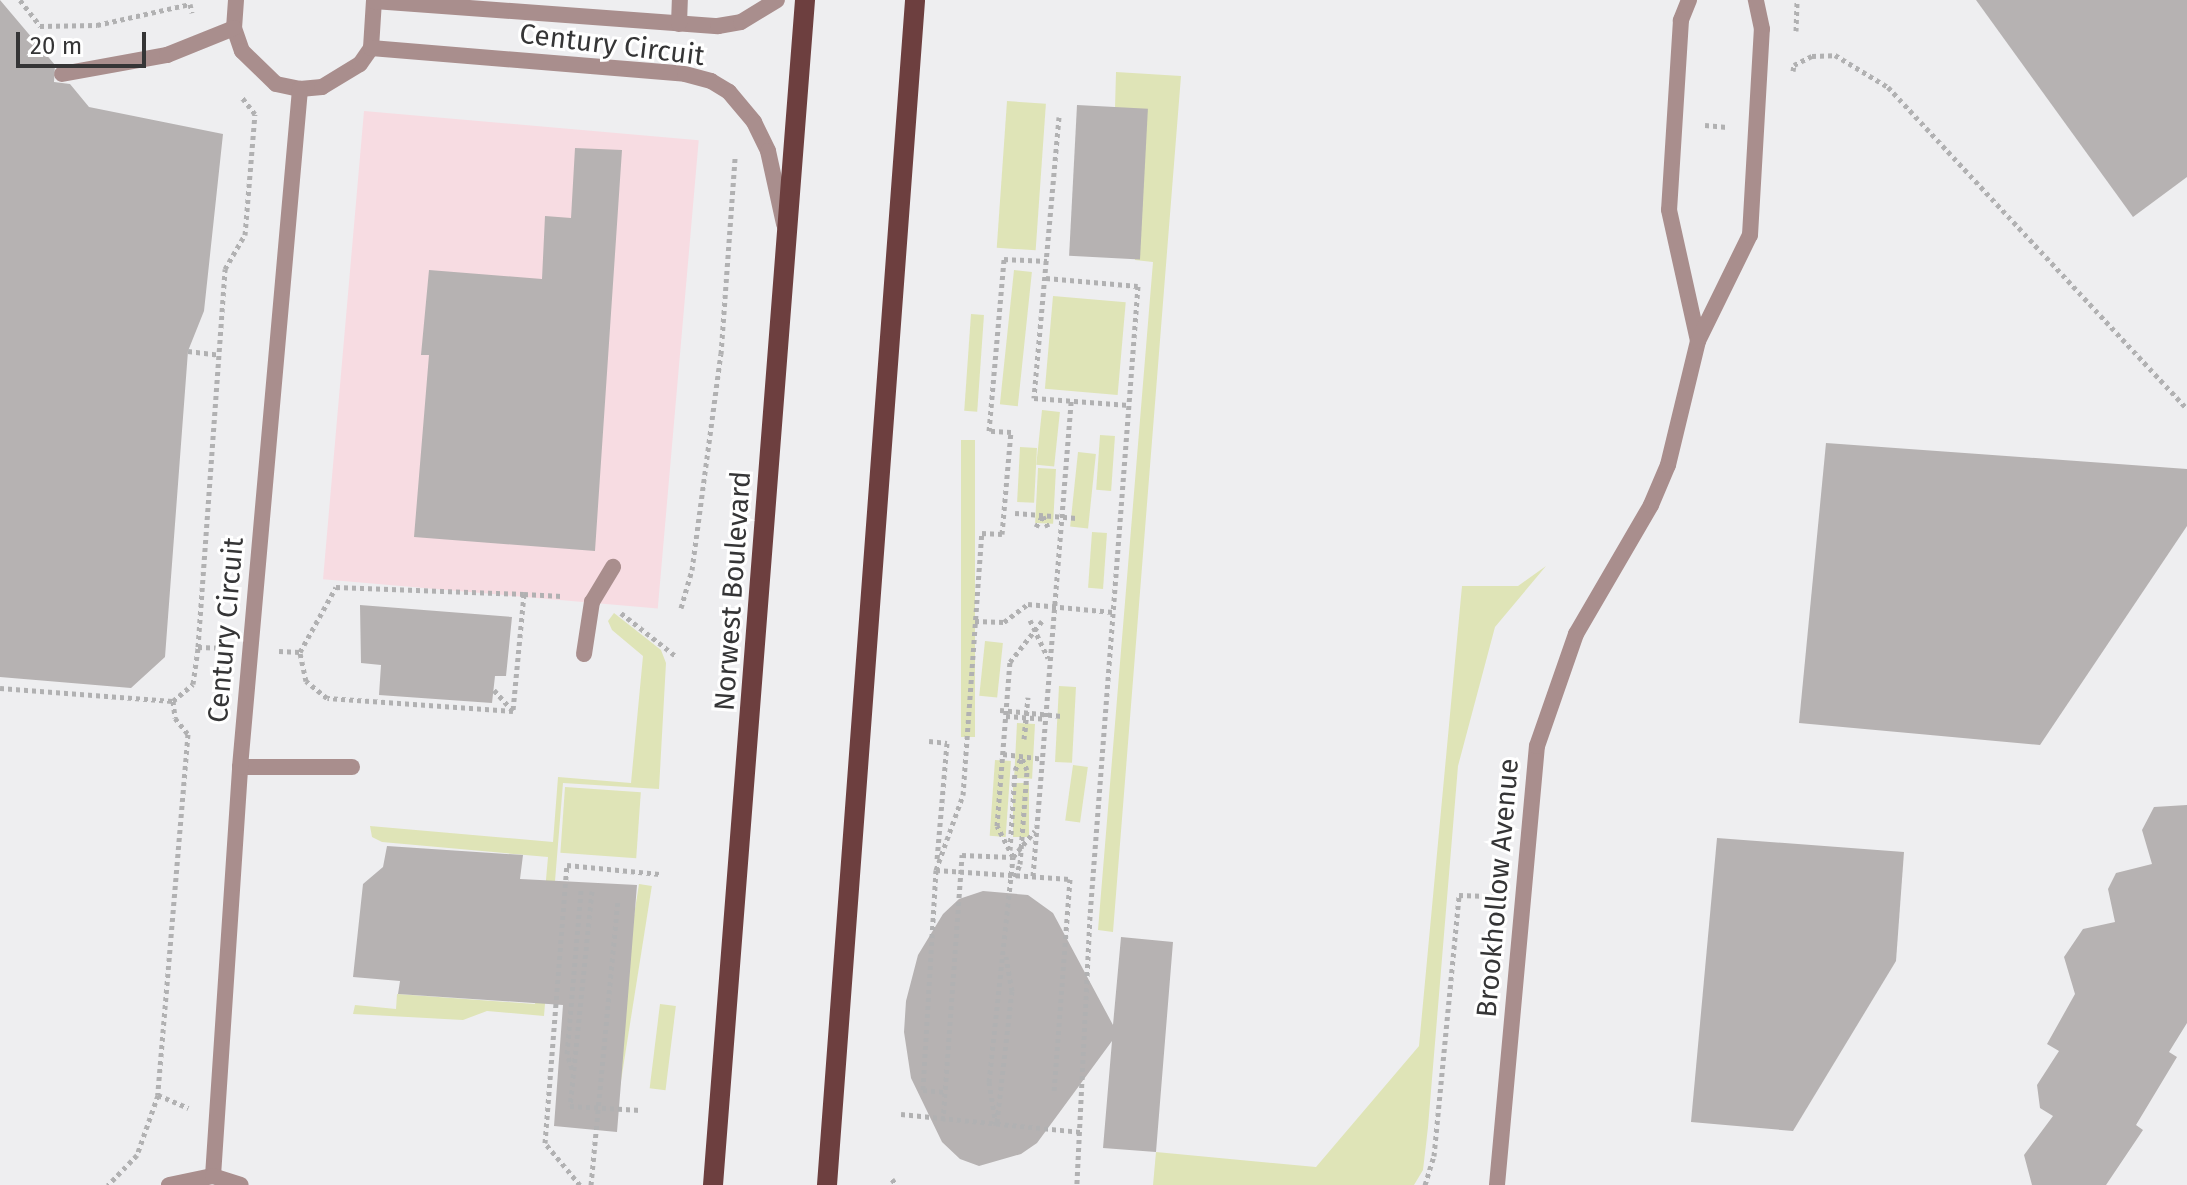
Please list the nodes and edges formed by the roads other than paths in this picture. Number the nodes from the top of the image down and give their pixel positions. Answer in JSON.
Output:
{"nodes":[{"id":1,"x":236,"y":0,"type":"edge"},
{"id":2,"x":374,"y":0,"type":"edge"},
{"id":3,"x":680,"y":0,"type":"edge"},
{"id":4,"x":777,"y":0,"type":"edge"},
{"id":5,"x":805,"y":0,"type":"edge"},
{"id":6,"x":915,"y":0,"type":"edge"},
{"id":7,"x":1689,"y":0,"type":"edge"},
{"id":8,"x":1756,"y":0,"type":"edge"},
{"id":9,"x":679,"y":24,"type":"junction"},
{"id":10,"x":234,"y":28,"type":"junction"},
{"id":11,"x":371,"y":48,"type":"junction"},
{"id":12,"x":62,"y":74,"type":"dead end"},
{"id":13,"x":300,"y":89,"type":"junction"},
{"id":14,"x":788,"y":241,"type":"junction"},
{"id":15,"x":1698,"y":341,"type":"junction"},
{"id":16,"x":613,"y":567,"type":"dead end"},
{"id":17,"x":584,"y":654,"type":"dead end"},
{"id":18,"x":240,"y":767,"type":"junction"},
{"id":19,"x":352,"y":767,"type":"dead end"},
{"id":20,"x":213,"y":1176,"type":"junction"},
{"id":21,"x":169,"y":1185,"type":"edge"},
{"id":22,"x":241,"y":1185,"type":"edge"},
{"id":23,"x":713,"y":1185,"type":"edge"},
{"id":24,"x":827,"y":1185,"type":"edge"},
{"id":25,"x":1497,"y":1185,"type":"edge"}],
"edges":[{"from":1,"to":10,"type":"street"},
{"from":2,"to":9,"type":"street","name":"Century Circuit"},
{"from":2,"to":11,"type":"street"},
{"from":3,"to":9,"type":"street"},
{"from":4,"to":9,"type":"street","name":"Century Circuit"},
{"from":5,"to":14,"type":"main road","name":"Norwest Boulevard"},
{"from":6,"to":24,"type":"main road"},
{"from":7,"to":15,"type":"street","name":"Brookhollow Avenue"},
{"from":8,"to":15,"type":"street","name":"Brookhollow Avenue"},
{"from":10,"to":12,"type":"street"},
{"from":10,"to":13,"type":"street"},
{"from":11,"to":13,"type":"street"},
{"from":11,"to":14,"type":"street","name":"Century Circuit"},
{"from":13,"to":18,"type":"street","name":"Century Circuit"},
{"from":14,"to":23,"type":"main road","name":"Norwest Boulevard"},
{"from":15,"to":25,"type":"street","name":"Brookhollow Avenue"},
{"from":16,"to":17,"type":"street"},
{"from":18,"to":19,"type":"street"},
{"from":18,"to":20,"type":"street","name":"Century Circuit"},
{"from":20,"to":21,"type":"street"},
{"from":20,"to":22,"type":"street"}]}
